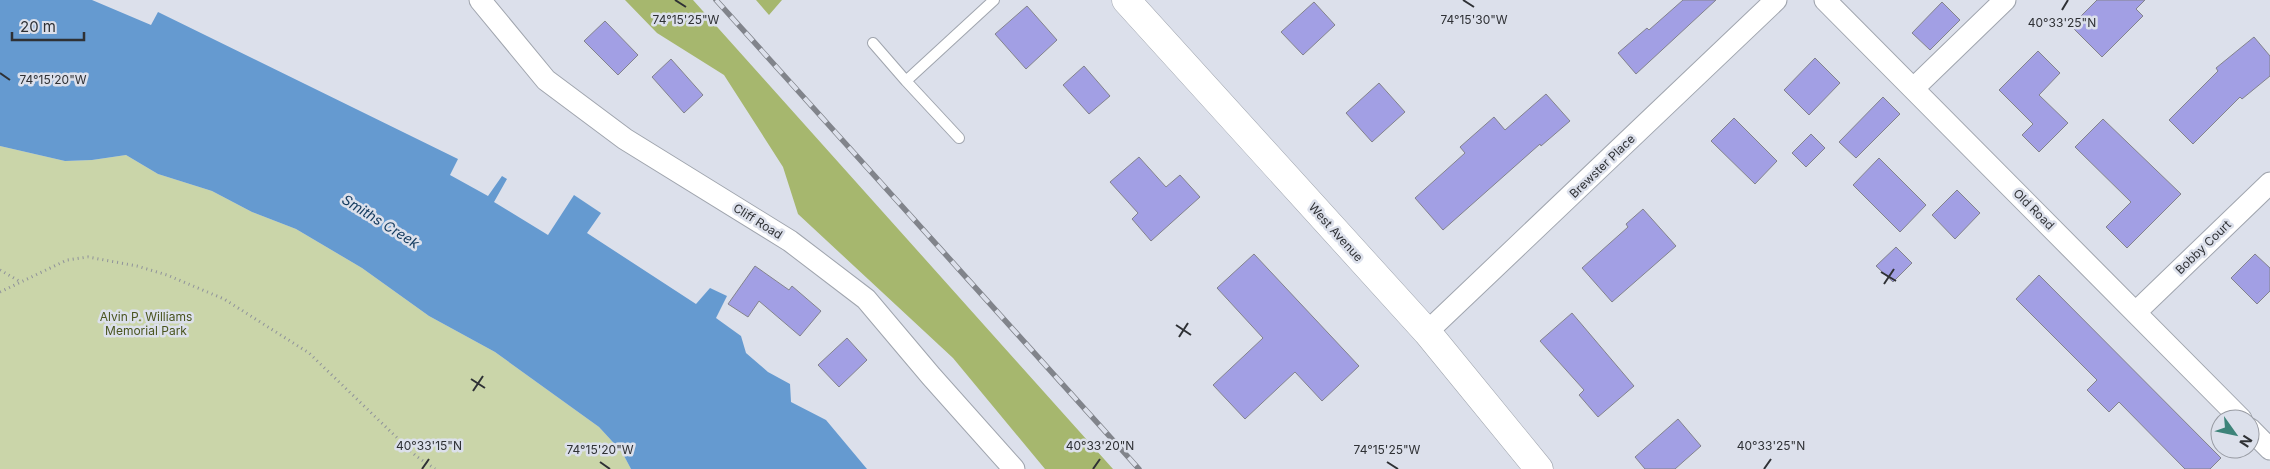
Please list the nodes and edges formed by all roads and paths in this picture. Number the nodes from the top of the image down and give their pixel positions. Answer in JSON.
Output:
{"nodes":[{"id":1,"x":480,"y":0,"type":"edge"},
{"id":2,"x":994,"y":0,"type":"edge"},
{"id":3,"x":1126,"y":0,"type":"edge"},
{"id":4,"x":1776,"y":0,"type":"edge"},
{"id":5,"x":1825,"y":0,"type":"edge"},
{"id":6,"x":2005,"y":0,"type":"edge"},
{"id":7,"x":873,"y":43,"type":"dead end"},
{"id":8,"x":906,"y":81,"type":"junction"},
{"id":9,"x":1914,"y":88,"type":"junction"},
{"id":10,"x":958,"y":138,"type":"dead end"},
{"id":11,"x":2270,"y":183,"type":"edge"},
{"id":12,"x":0,"y":270,"type":"edge"},
{"id":13,"x":19,"y":281,"type":"junction"},
{"id":14,"x":0,"y":292,"type":"edge"},
{"id":15,"x":2136,"y":312,"type":"junction"},
{"id":16,"x":1427,"y":332,"type":"junction"},
{"id":17,"x":2231,"y":409,"type":"edge"},
{"id":18,"x":2260,"y":439,"type":"edge"},
{"id":19,"x":2270,"y":449,"type":"edge"},
{"id":20,"x":435,"y":469,"type":"edge"},
{"id":21,"x":1014,"y":469,"type":"edge"},
{"id":22,"x":1539,"y":469,"type":"edge"}],
"edges":[{"from":1,"to":21,"type":"street","name":"Cliff Road"},
{"from":2,"to":8,"type":"lane"},
{"from":3,"to":16,"type":"street","name":"West Avenue"},
{"from":4,"to":16,"type":"street","name":"Brewster Place"},
{"from":5,"to":9,"type":"street","name":"Old Road"},
{"from":6,"to":9,"type":"street"},
{"from":7,"to":8,"type":"lane"},
{"from":8,"to":10,"type":"lane"},
{"from":9,"to":15,"type":"street","name":"Old Road"},
{"from":11,"to":15,"type":"street","name":"Bobby Court"},
{"from":12,"to":13,"type":"path"},
{"from":13,"to":14,"type":"path"},
{"from":13,"to":20,"type":"path"},
{"from":15,"to":17,"type":"street","name":"Old Road"},
{"from":16,"to":22,"type":"street","name":"West Avenue"},
{"from":18,"to":19,"type":"street"}]}
